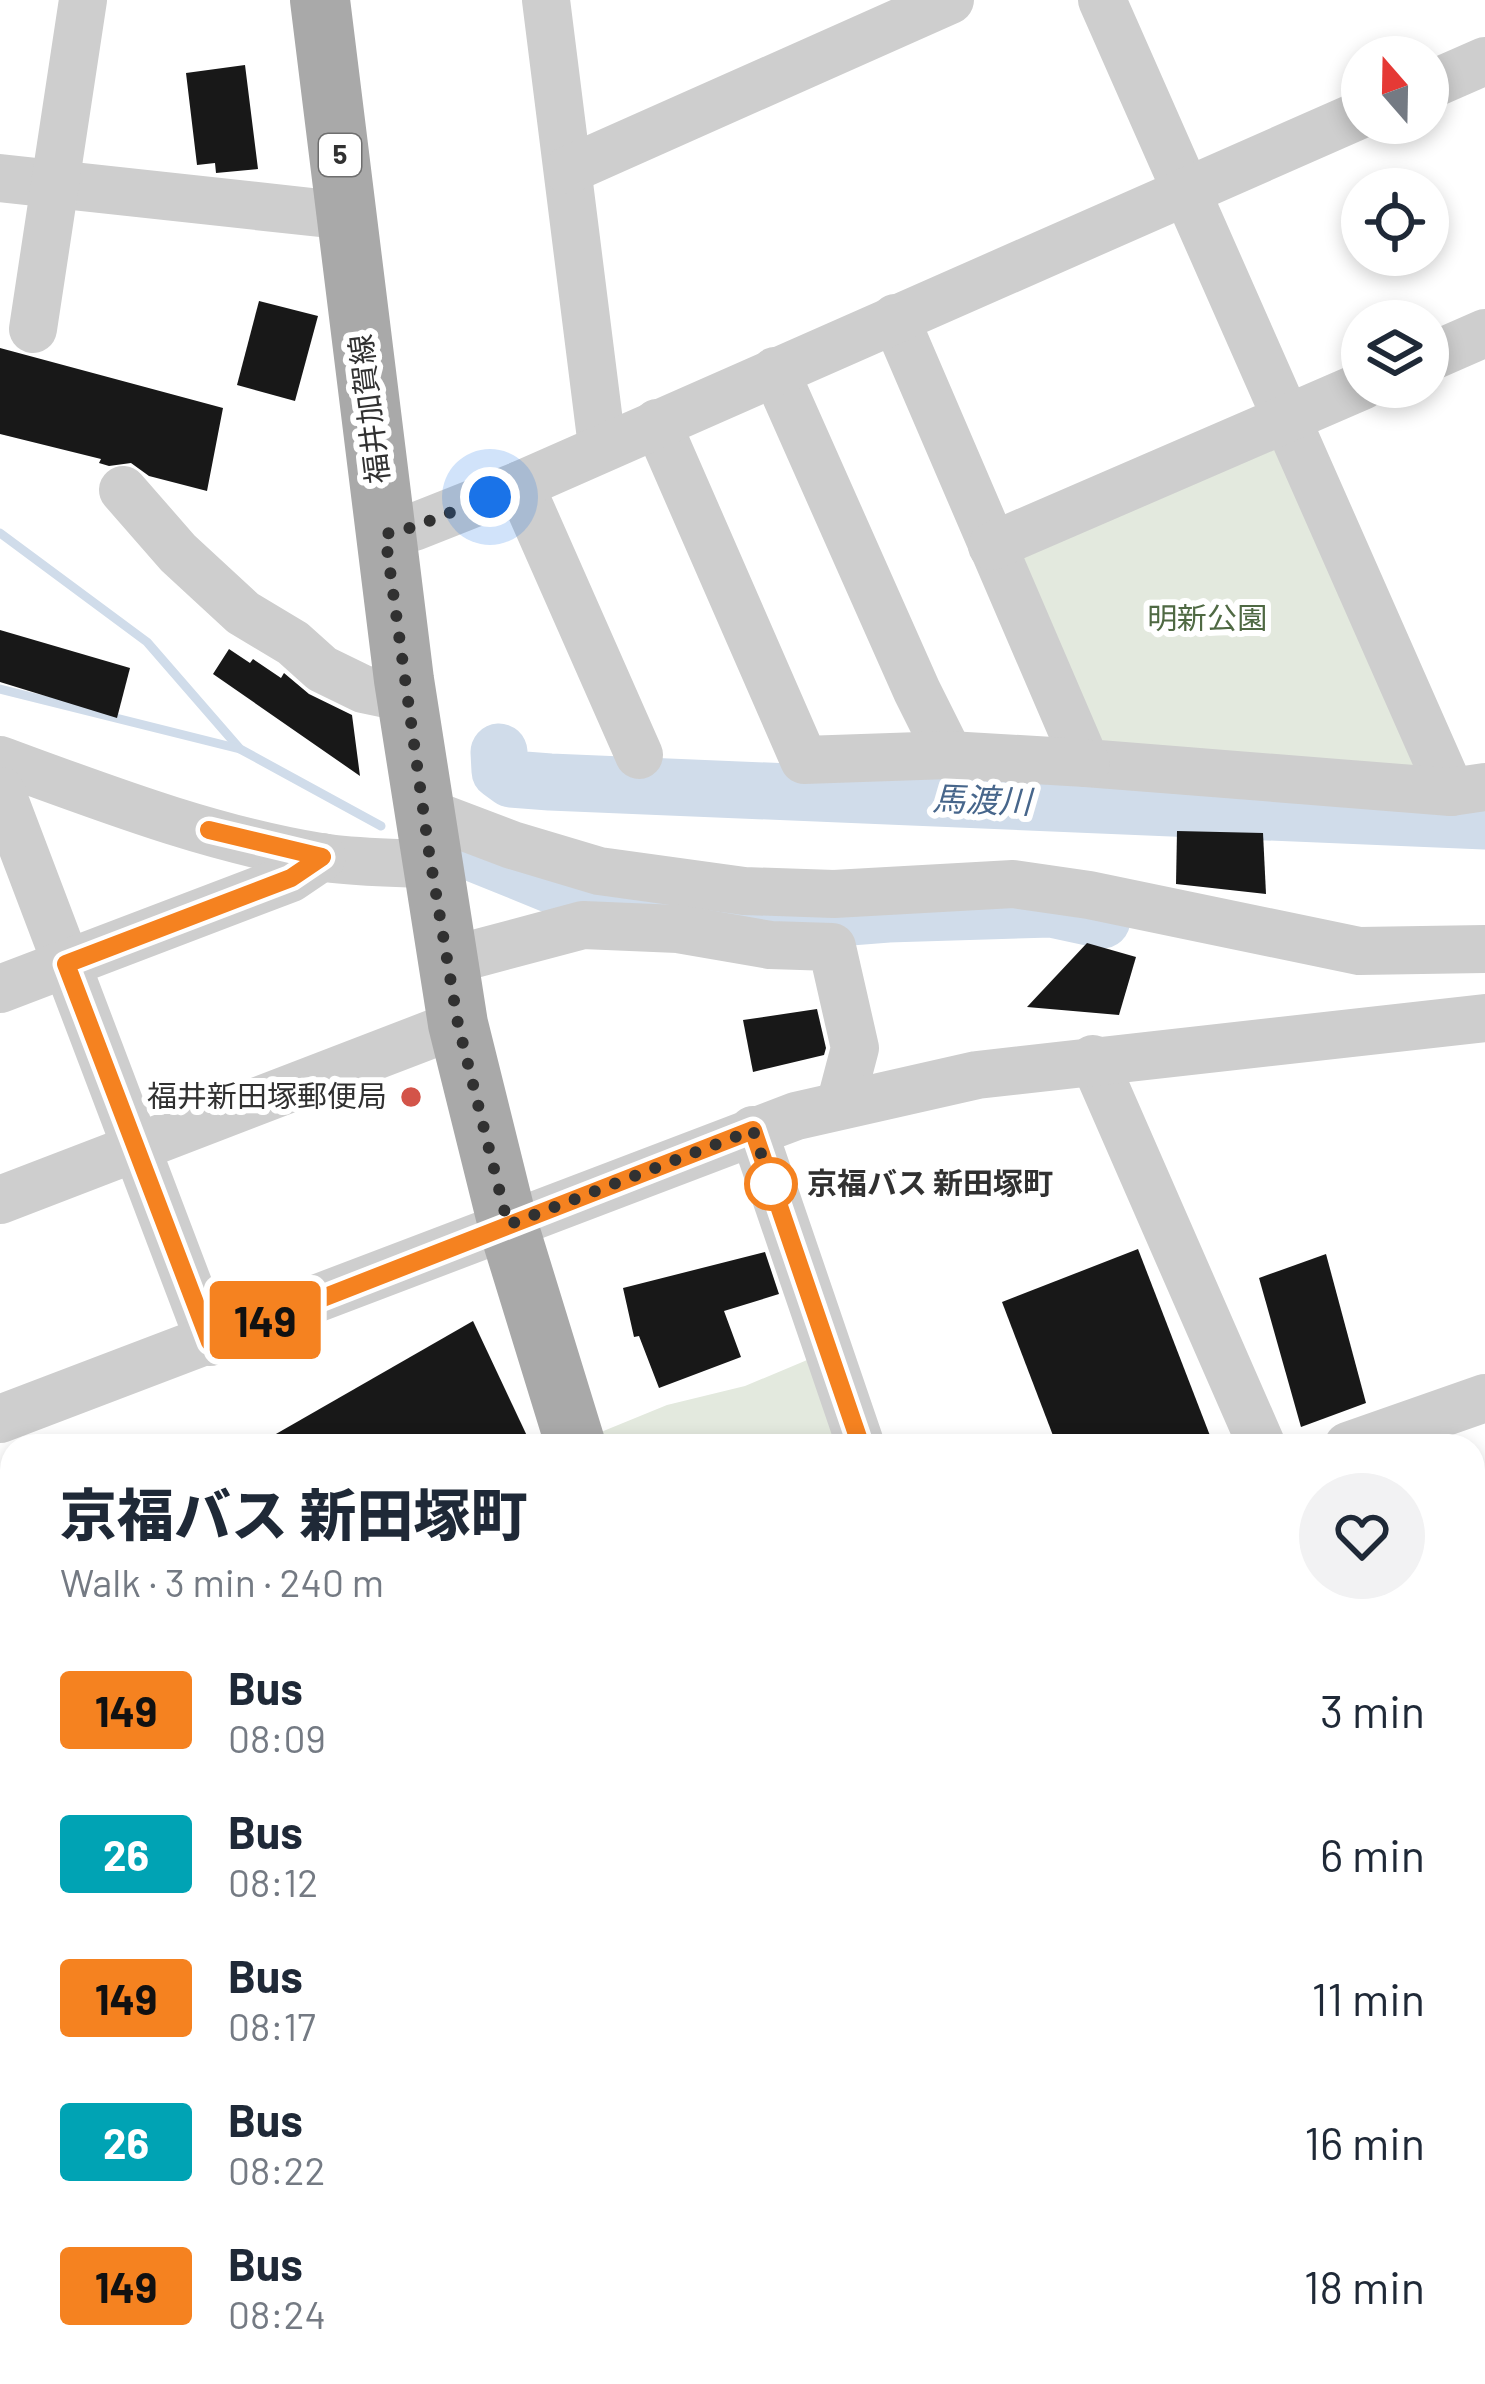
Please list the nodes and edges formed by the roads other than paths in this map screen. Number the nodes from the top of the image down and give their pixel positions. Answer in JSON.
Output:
{"nodes":[{"id":1,"x":83,"y":0,"type":"edge"},
{"id":2,"x":320,"y":0,"type":"edge"},
{"id":3,"x":546,"y":0,"type":"edge"},
{"id":4,"x":950,"y":0,"type":"edge"},
{"id":5,"x":1102,"y":0,"type":"edge"},
{"id":6,"x":1485,"y":61,"type":"edge"},
{"id":7,"x":1449,"y":77,"type":"edge"},
{"id":8,"x":1341,"y":123,"type":"edge"},
{"id":9,"x":568,"y":170,"type":"junction"},
{"id":10,"x":0,"y":178,"type":"edge"},
{"id":11,"x":54,"y":184,"type":"junction"},
{"id":12,"x":1186,"y":190,"type":"junction"},
{"id":13,"x":348,"y":216,"type":"junction"},
{"id":14,"x":895,"y":318,"type":"junction"},
{"id":15,"x":33,"y":329,"type":"dead end"},
{"id":16,"x":1485,"y":333,"type":"edge"},
{"id":17,"x":1449,"y":349,"type":"edge"},
{"id":18,"x":775,"y":371,"type":"junction"},
{"id":19,"x":1341,"y":395,"type":"edge"},
{"id":20,"x":1286,"y":418,"type":"junction"},
{"id":21,"x":657,"y":423,"type":"junction"},
{"id":22,"x":602,"y":446,"type":"junction"},
{"id":23,"x":520,"y":485,"type":"junction"},
{"id":24,"x":123,"y":490,"type":"dead end"},
{"id":25,"x":383,"y":521,"type":"junction"},
{"id":26,"x":992,"y":546,"type":"junction"},
{"id":27,"x":406,"y":698,"type":"junction"},
{"id":28,"x":639,"y":755,"type":"dead end"},
{"id":29,"x":950,"y":755,"type":"junction"},
{"id":30,"x":1086,"y":763,"type":"junction"},
{"id":31,"x":6,"y":778,"type":"edge"},
{"id":32,"x":1468,"y":789,"type":"edge"},
{"id":33,"x":428,"y":839,"type":"junction"},
{"id":34,"x":322,"y":857,"type":"junction"},
{"id":35,"x":1485,"y":949,"type":"edge"},
{"id":36,"x":448,"y":961,"type":"junction"},
{"id":37,"x":66,"y":964,"type":"junction"},
{"id":38,"x":0,"y":989,"type":"edge"},
{"id":39,"x":1485,"y":1018,"type":"edge"},
{"id":40,"x":458,"y":1024,"type":"junction"},
{"id":41,"x":1093,"y":1059,"type":"junction"},
{"id":42,"x":840,"y":1105,"type":"junction"},
{"id":43,"x":753,"y":1130,"type":"junction"},
{"id":44,"x":138,"y":1148,"type":"junction"},
{"id":45,"x":0,"y":1200,"type":"edge"},
{"id":46,"x":508,"y":1225,"type":"junction"},
{"id":47,"x":210,"y":1342,"type":"junction"},
{"id":48,"x":1485,"y":1398,"type":"edge"},
{"id":49,"x":0,"y":1420,"type":"edge"},
{"id":50,"x":572,"y":1434,"type":"edge"},
{"id":51,"x":857,"y":1434,"type":"edge"},
{"id":52,"x":1257,"y":1434,"type":"edge"},
{"id":53,"x":1382,"y":1434,"type":"edge"}],
"edges":[{"from":1,"to":11,"type":"street"},
{"from":2,"to":13,"type":"main road","name":"福井加賀線","number":"5"},
{"from":3,"to":9,"type":"street"},
{"from":4,"to":9,"type":"street"},
{"from":5,"to":12,"type":"street"},
{"from":6,"to":7,"type":"street"},
{"from":8,"to":12,"type":"street"},
{"from":9,"to":22,"type":"street"},
{"from":10,"to":11,"type":"street"},
{"from":11,"to":13,"type":"street"},
{"from":11,"to":15,"type":"street"},
{"from":12,"to":14,"type":"street"},
{"from":12,"to":20,"type":"street"},
{"from":13,"to":25,"type":"main road","name":"福井加賀線","number":"5"},
{"from":14,"to":18,"type":"street"},
{"from":14,"to":26,"type":"street"},
{"from":16,"to":17,"type":"street"},
{"from":18,"to":21,"type":"street"},
{"from":18,"to":29,"type":"street"},
{"from":19,"to":20,"type":"street"},
{"from":20,"to":26,"type":"street"},
{"from":20,"to":32,"type":"street"},
{"from":21,"to":22,"type":"street"},
{"from":21,"to":29,"type":"street"},
{"from":22,"to":23,"type":"street"},
{"from":23,"to":25,"type":"street"},
{"from":23,"to":28,"type":"street"},
{"from":24,"to":27,"type":"street"},
{"from":25,"to":27,"type":"main road","name":"福井加賀線","number":"5"},
{"from":26,"to":30,"type":"street"},
{"from":27,"to":33,"type":"main road","name":"福井加賀線","number":"5"},
{"from":29,"to":30,"type":"street"},
{"from":30,"to":32,"type":"street"},
{"from":31,"to":34,"type":"street"},
{"from":31,"to":37,"type":"street"},
{"from":33,"to":34,"type":"street"},
{"from":33,"to":35,"type":"street"},
{"from":33,"to":36,"type":"main road","name":"福井加賀線","number":"5"},
{"from":34,"to":37,"type":"street"},
{"from":36,"to":40,"type":"main road","name":"福井加賀線","number":"5"},
{"from":36,"to":42,"type":"street"},
{"from":37,"to":38,"type":"street"},
{"from":37,"to":44,"type":"street"},
{"from":39,"to":41,"type":"street"},
{"from":40,"to":44,"type":"street"},
{"from":40,"to":46,"type":"main road","name":"福井加賀線","number":"5"},
{"from":41,"to":42,"type":"street"},
{"from":41,"to":52,"type":"street"},
{"from":42,"to":43,"type":"street"},
{"from":43,"to":46,"type":"street"},
{"from":43,"to":51,"type":"street"},
{"from":44,"to":45,"type":"street"},
{"from":44,"to":47,"type":"street"},
{"from":46,"to":47,"type":"street"},
{"from":46,"to":50,"type":"main road","name":"福井加賀線","number":"5"},
{"from":47,"to":49,"type":"street"},
{"from":48,"to":53,"type":"street"}]}
